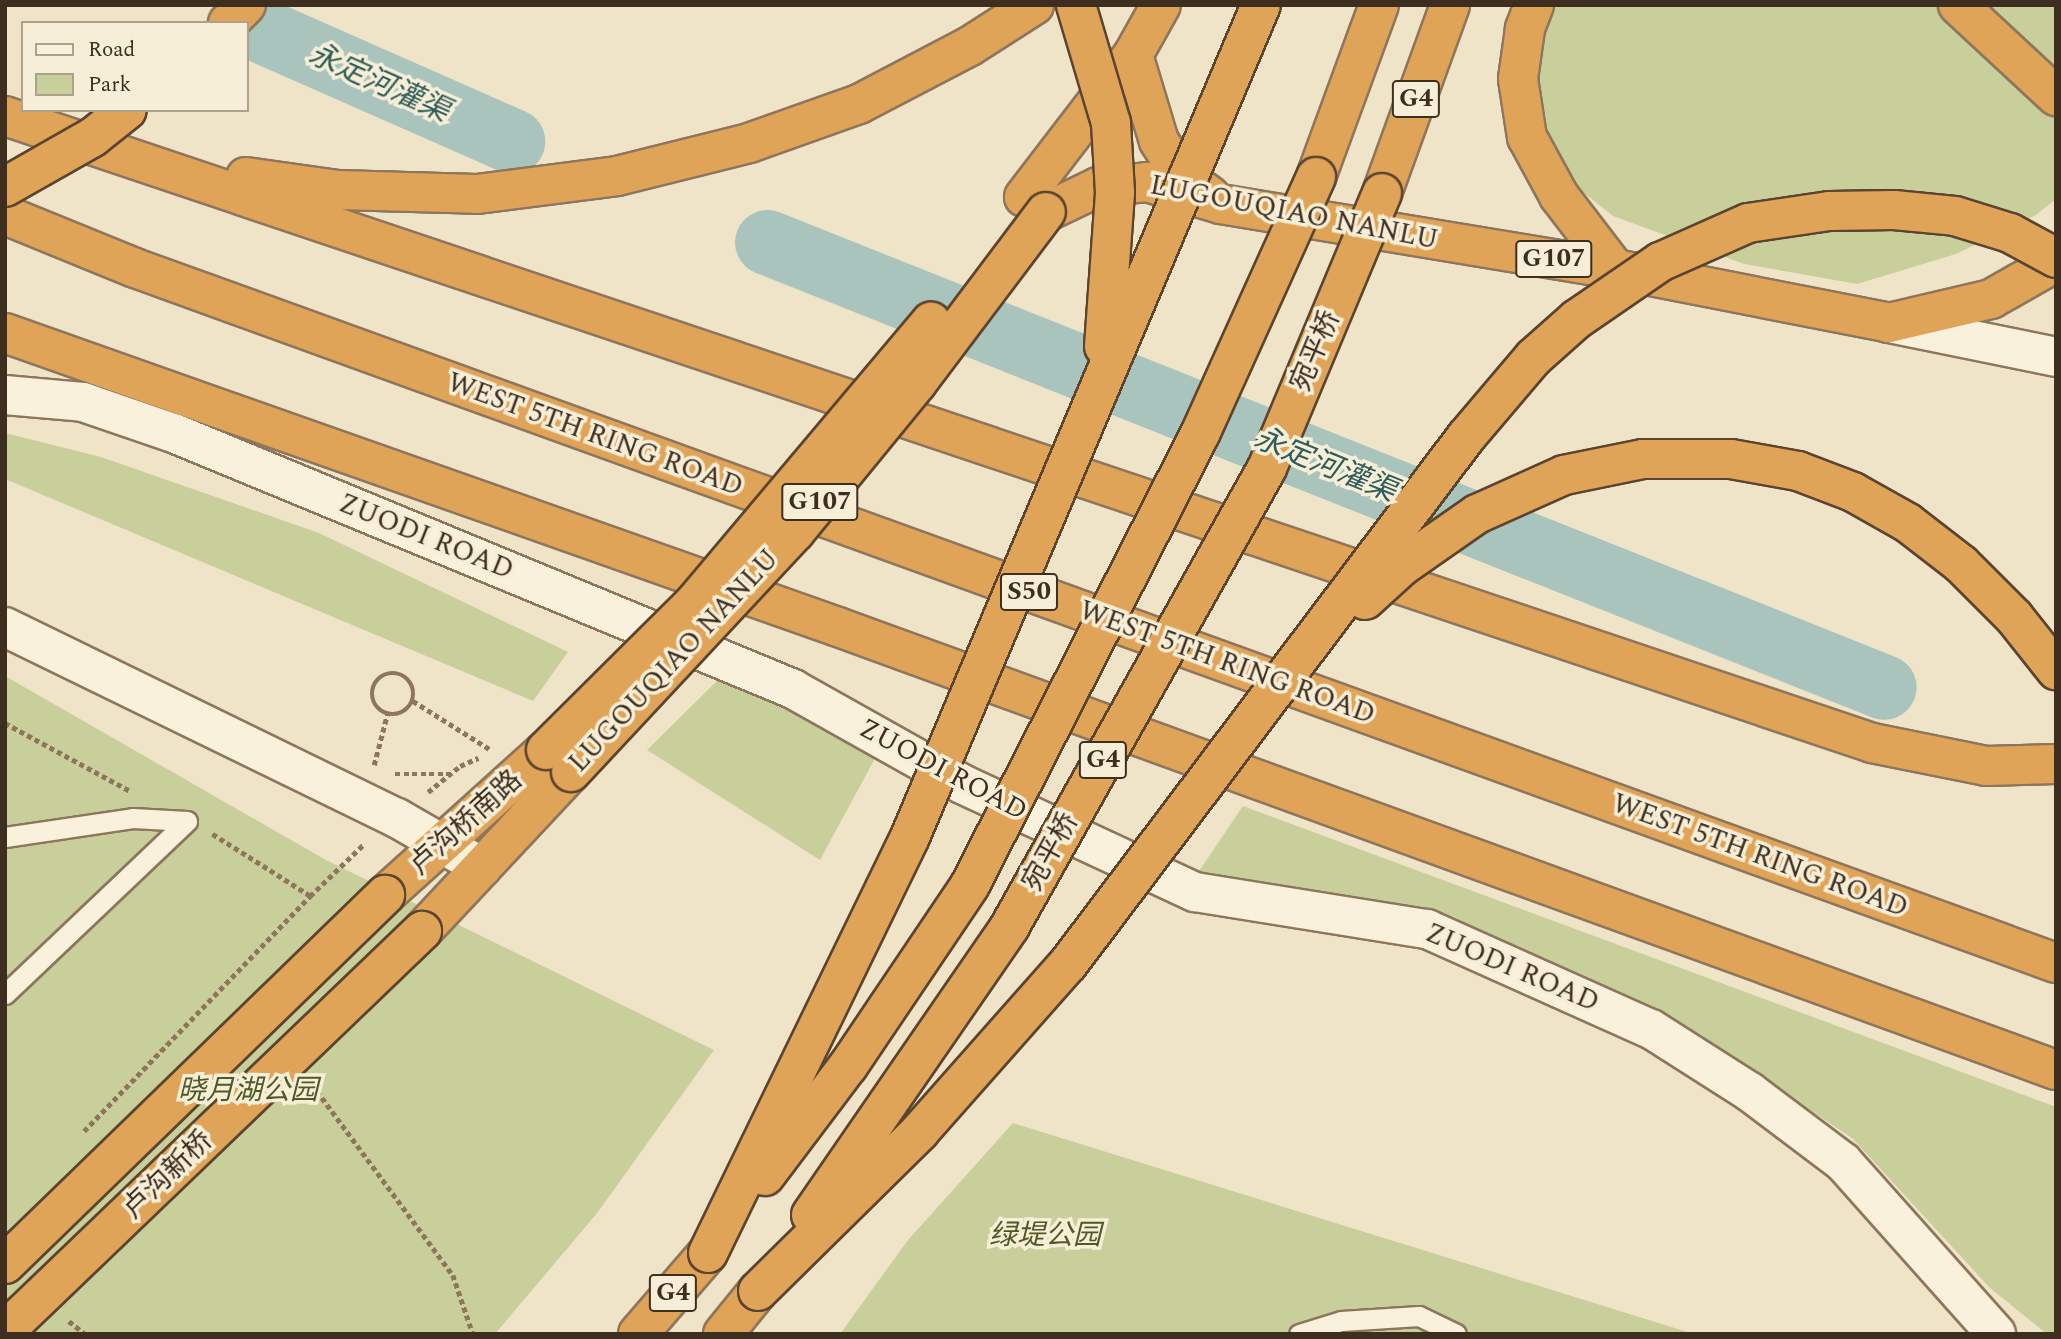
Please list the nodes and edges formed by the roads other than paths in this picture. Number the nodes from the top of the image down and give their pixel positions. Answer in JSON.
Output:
{"nodes":[{"id":1,"x":246,"y":5,"type":"edge"},
{"id":2,"x":1034,"y":5,"type":"edge"},
{"id":3,"x":1076,"y":5,"type":"edge"},
{"id":4,"x":1161,"y":5,"type":"edge"},
{"id":5,"x":1261,"y":5,"type":"edge"},
{"id":6,"x":1379,"y":5,"type":"edge"},
{"id":7,"x":1450,"y":5,"type":"edge"},
{"id":8,"x":1534,"y":5,"type":"edge"},
{"id":9,"x":1958,"y":5,"type":"edge"},
{"id":10,"x":230,"y":21,"type":"edge"},
{"id":11,"x":1133,"y":55,"type":"junction"},
{"id":12,"x":2047,"y":87,"type":"edge"},
{"id":13,"x":124,"y":112,"type":"edge"},
{"id":14,"x":5,"y":116,"type":"edge"},
{"id":15,"x":154,"y":165,"type":"junction"},
{"id":16,"x":5,"y":187,"type":"edge"},
{"id":17,"x":1221,"y":204,"type":"junction"},
{"id":18,"x":1035,"y":205,"type":"junction"},
{"id":19,"x":5,"y":215,"type":"edge"},
{"id":20,"x":2056,"y":260,"type":"edge"},
{"id":21,"x":1615,"y":269,"type":"junction"},
{"id":22,"x":1889,"y":323,"type":"junction"},
{"id":23,"x":5,"y":332,"type":"edge"},
{"id":24,"x":2056,"y":358,"type":"edge"},
{"id":25,"x":1101,"y":384,"type":"junction"},
{"id":26,"x":5,"y":395,"type":"edge"},
{"id":27,"x":5,"y":627,"type":"edge"},
{"id":28,"x":1304,"y":655,"type":"junction"},
{"id":29,"x":2056,"y":670,"type":"edge"},
{"id":30,"x":558,"y":761,"type":"junction"},
{"id":31,"x":2056,"y":764,"type":"edge"},
{"id":32,"x":5,"y":837,"type":"edge"},
{"id":33,"x":442,"y":844,"type":"junction"},
{"id":34,"x":482,"y":867,"type":"junction"},
{"id":35,"x":386,"y":895,"type":"joint"},
{"id":36,"x":422,"y":931,"type":"joint"},
{"id":37,"x":2056,"y":963,"type":"edge"},
{"id":38,"x":5,"y":994,"type":"edge"},
{"id":39,"x":2056,"y":1070,"type":"edge"},
{"id":40,"x":708,"y":1253,"type":"junction"},
{"id":41,"x":5,"y":1264,"type":"edge"},
{"id":42,"x":758,"y":1292,"type":"junction"},
{"id":43,"x":5,"y":1331,"type":"edge"},
{"id":44,"x":638,"y":1334,"type":"edge"},
{"id":45,"x":723,"y":1334,"type":"edge"},
{"id":46,"x":1299,"y":1334,"type":"edge"},
{"id":47,"x":1456,"y":1334,"type":"edge"},
{"id":48,"x":1996,"y":1334,"type":"edge"}],
"edges":[{"from":1,"to":10,"type":"highway"},
{"from":2,"to":15,"type":"highway"},
{"from":3,"to":25,"type":"highway","bridge":true},
{"from":4,"to":11,"type":"highway","name":"LUGOUQIAO NANLU","number":"G107"},
{"from":5,"to":25,"type":"highway","bridge":true},
{"from":6,"to":40,"type":"highway","name":"宛平桥","number":"G4","bridge":true},
{"from":7,"to":42,"type":"highway","name":"宛平桥","number":"G4","bridge":true},
{"from":8,"to":21,"type":"highway"},
{"from":9,"to":12,"type":"highway"},
{"from":11,"to":17,"type":"highway"},
{"from":11,"to":18,"type":"highway","name":"LUGOUQIAO NANLU","number":"G107"},
{"from":13,"to":16,"type":"highway","bridge":true},
{"from":14,"to":15,"type":"highway"},
{"from":15,"to":31,"type":"highway"},
{"from":17,"to":18,"type":"highway","name":"LUGOUQIAO NANLU","number":"G107"},
{"from":17,"to":21,"type":"highway","name":"LUGOUQIAO NANLU","number":"G107"},
{"from":18,"to":30,"type":"highway","name":"LUGOUQIAO NANLU","number":"G107","bridge":true},
{"from":19,"to":37,"type":"highway","name":"WEST 5TH RING ROAD","number":"S50"},
{"from":20,"to":22,"type":"highway","name":"LUGOUQIAO NANLU","number":"G107"},
{"from":20,"to":28,"type":"highway","bridge":true},
{"from":21,"to":22,"type":"highway","name":"LUGOUQIAO NANLU","number":"G107"},
{"from":22,"to":24,"type":"main road"},
{"from":23,"to":39,"type":"highway"},
{"from":25,"to":40,"type":"highway","bridge":true},
{"from":26,"to":48,"type":"main road","name":"ZUODI ROAD"},
{"from":27,"to":33,"type":"main road"},
{"from":28,"to":29,"type":"highway","bridge":true},
{"from":28,"to":42,"type":"highway","bridge":true},
{"from":30,"to":33,"type":"highway","name":"卢沟桥南路","number":"G107"},
{"from":30,"to":34,"type":"highway","name":"LUGOUQIAO NANLU","number":"G107"},
{"from":32,"to":38,"type":"lane"},
{"from":33,"to":34,"type":"main road"},
{"from":33,"to":35,"type":"highway","name":"卢沟桥南路","number":"G107"},
{"from":34,"to":36,"type":"highway","name":"卢沟桥南路","number":"G107"},
{"from":35,"to":41,"type":"highway","name":"卢沟新桥","number":"G107","bridge":true},
{"from":36,"to":43,"type":"highway","name":"卢沟新桥","number":"G107","bridge":true},
{"from":40,"to":44,"type":"highway","number":"G4"},
{"from":42,"to":45,"type":"highway","number":"G4"},
{"from":46,"to":47,"type":"lane"}]}
